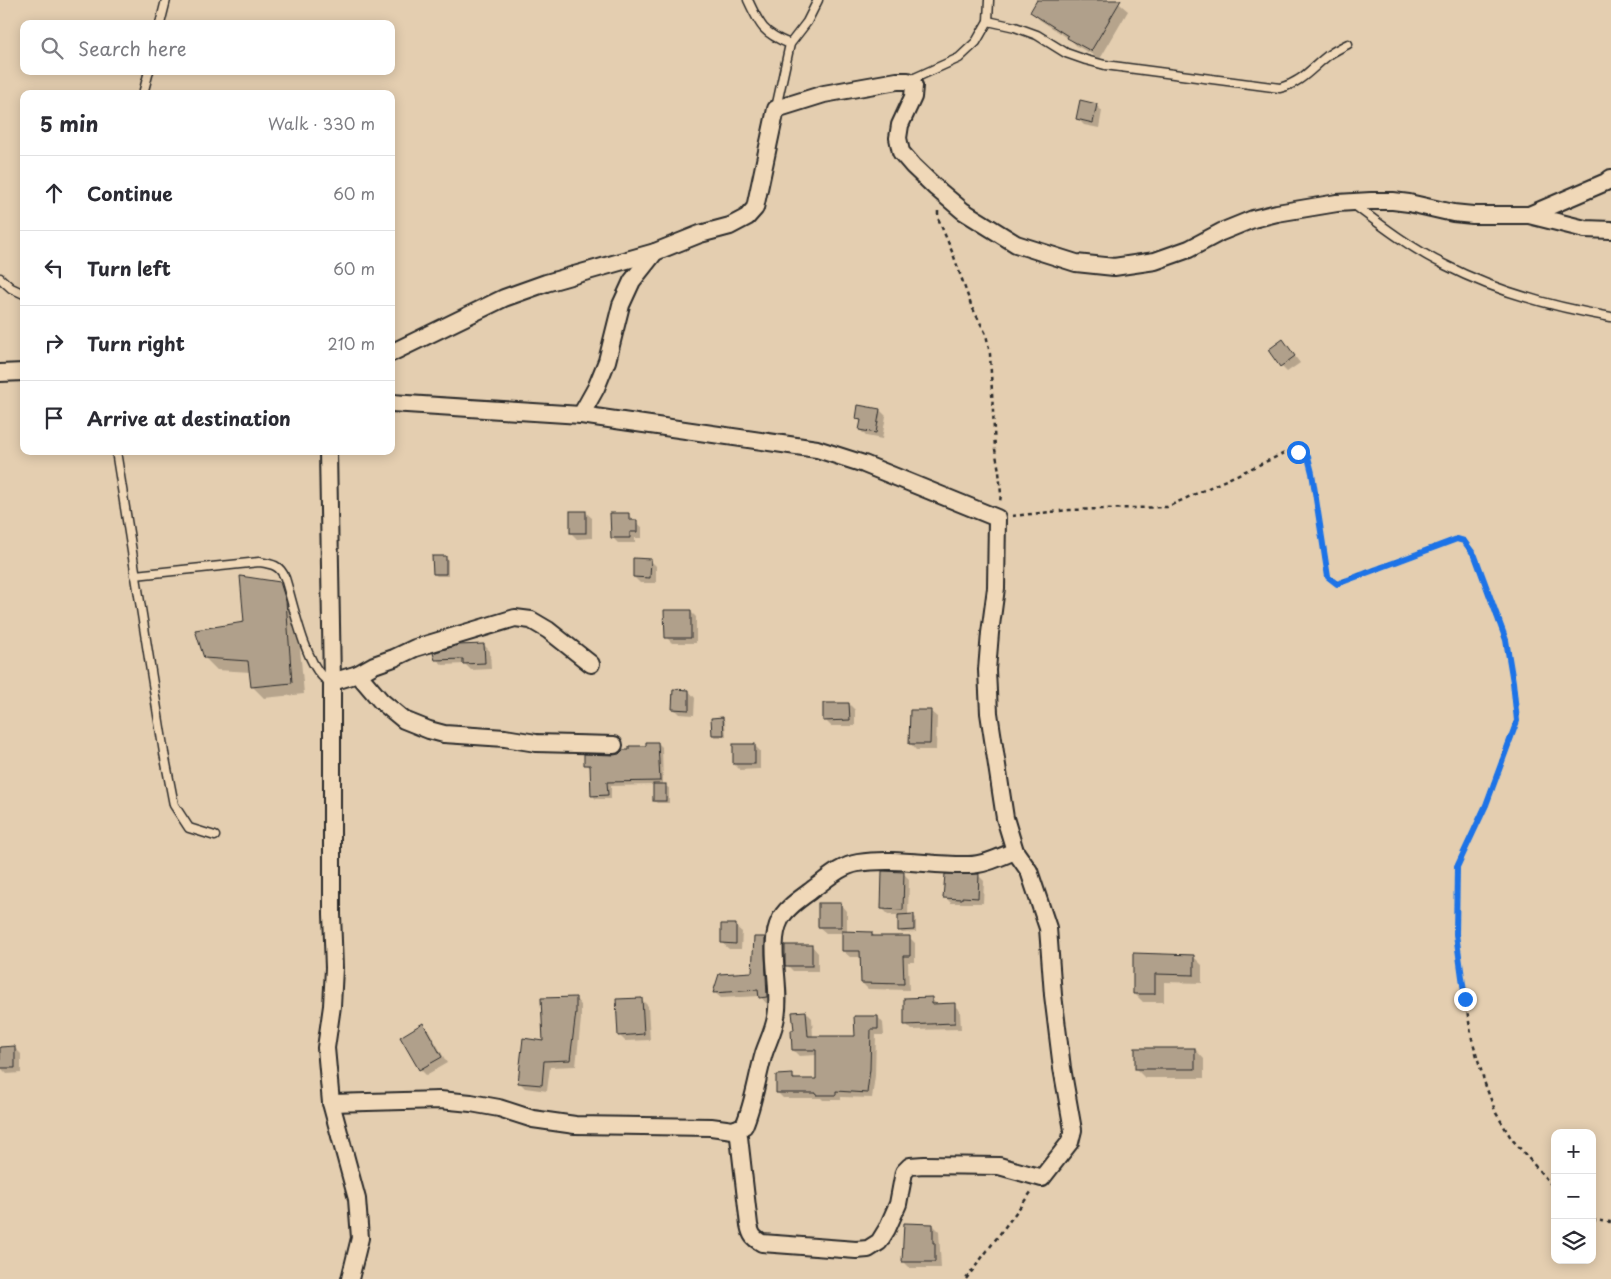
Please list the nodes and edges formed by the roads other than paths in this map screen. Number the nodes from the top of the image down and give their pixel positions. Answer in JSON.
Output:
{"nodes":[{"id":1,"x":166,"y":0,"type":"edge"},
{"id":2,"x":748,"y":0,"type":"edge"},
{"id":3,"x":818,"y":0,"type":"edge"},
{"id":4,"x":989,"y":0,"type":"edge"},
{"id":5,"x":161,"y":20,"type":"edge"},
{"id":6,"x":988,"y":21,"type":"junction"},
{"id":7,"x":790,"y":44,"type":"junction"},
{"id":8,"x":1348,"y":44,"type":"dead end"},
{"id":9,"x":148,"y":75,"type":"edge"},
{"id":10,"x":908,"y":81,"type":"junction"},
{"id":11,"x":144,"y":90,"type":"edge"},
{"id":12,"x":776,"y":109,"type":"junction"},
{"id":13,"x":1611,"y":178,"type":"edge"},
{"id":14,"x":1350,"y":202,"type":"junction"},
{"id":15,"x":1529,"y":215,"type":"junction"},
{"id":16,"x":1611,"y":230,"type":"edge"},
{"id":17,"x":656,"y":252,"type":"junction"},
{"id":18,"x":0,"y":278,"type":"edge"},
{"id":19,"x":20,"y":292,"type":"edge"},
{"id":20,"x":1611,"y":317,"type":"edge"},
{"id":21,"x":395,"y":351,"type":"edge"},
{"id":22,"x":20,"y":372,"type":"edge"},
{"id":23,"x":0,"y":374,"type":"edge"},
{"id":24,"x":395,"y":404,"type":"edge"},
{"id":25,"x":581,"y":415,"type":"junction"},
{"id":26,"x":117,"y":455,"type":"edge"},
{"id":27,"x":328,"y":455,"type":"edge"},
{"id":28,"x":136,"y":575,"type":"junction"},
{"id":29,"x":591,"y":664,"type":"dead end"},
{"id":30,"x":358,"y":674,"type":"junction"},
{"id":31,"x":332,"y":682,"type":"junction"},
{"id":32,"x":614,"y":745,"type":"dead end"},
{"id":33,"x":215,"y":836,"type":"dead end"},
{"id":34,"x":1015,"y":852,"type":"junction"},
{"id":35,"x":331,"y":1103,"type":"junction"},
{"id":36,"x":738,"y":1128,"type":"junction"},
{"id":37,"x":350,"y":1279,"type":"edge"}],
"edges":[{"from":1,"to":5,"type":"lane"},
{"from":2,"to":7,"type":"lane"},
{"from":3,"to":7,"type":"lane"},
{"from":4,"to":6,"type":"lane"},
{"from":6,"to":8,"type":"lane"},
{"from":6,"to":10,"type":"lane"},
{"from":7,"to":12,"type":"lane"},
{"from":9,"to":11,"type":"lane"},
{"from":10,"to":12,"type":"street"},
{"from":10,"to":14,"type":"street"},
{"from":12,"to":17,"type":"street"},
{"from":13,"to":15,"type":"street"},
{"from":14,"to":15,"type":"street"},
{"from":14,"to":20,"type":"lane"},
{"from":15,"to":16,"type":"street"},
{"from":17,"to":21,"type":"street"},
{"from":17,"to":25,"type":"street"},
{"from":18,"to":19,"type":"lane"},
{"from":22,"to":23,"type":"street"},
{"from":24,"to":25,"type":"street"},
{"from":25,"to":34,"type":"street"},
{"from":26,"to":28,"type":"lane"},
{"from":27,"to":31,"type":"street"},
{"from":28,"to":31,"type":"lane"},
{"from":28,"to":33,"type":"lane"},
{"from":29,"to":30,"type":"street"},
{"from":30,"to":31,"type":"street"},
{"from":30,"to":32,"type":"street"},
{"from":31,"to":35,"type":"street"},
{"from":34,"to":36,"type":"street"},
{"from":34,"to":36,"type":"street"},
{"from":35,"to":36,"type":"street"},
{"from":35,"to":37,"type":"street"}]}
